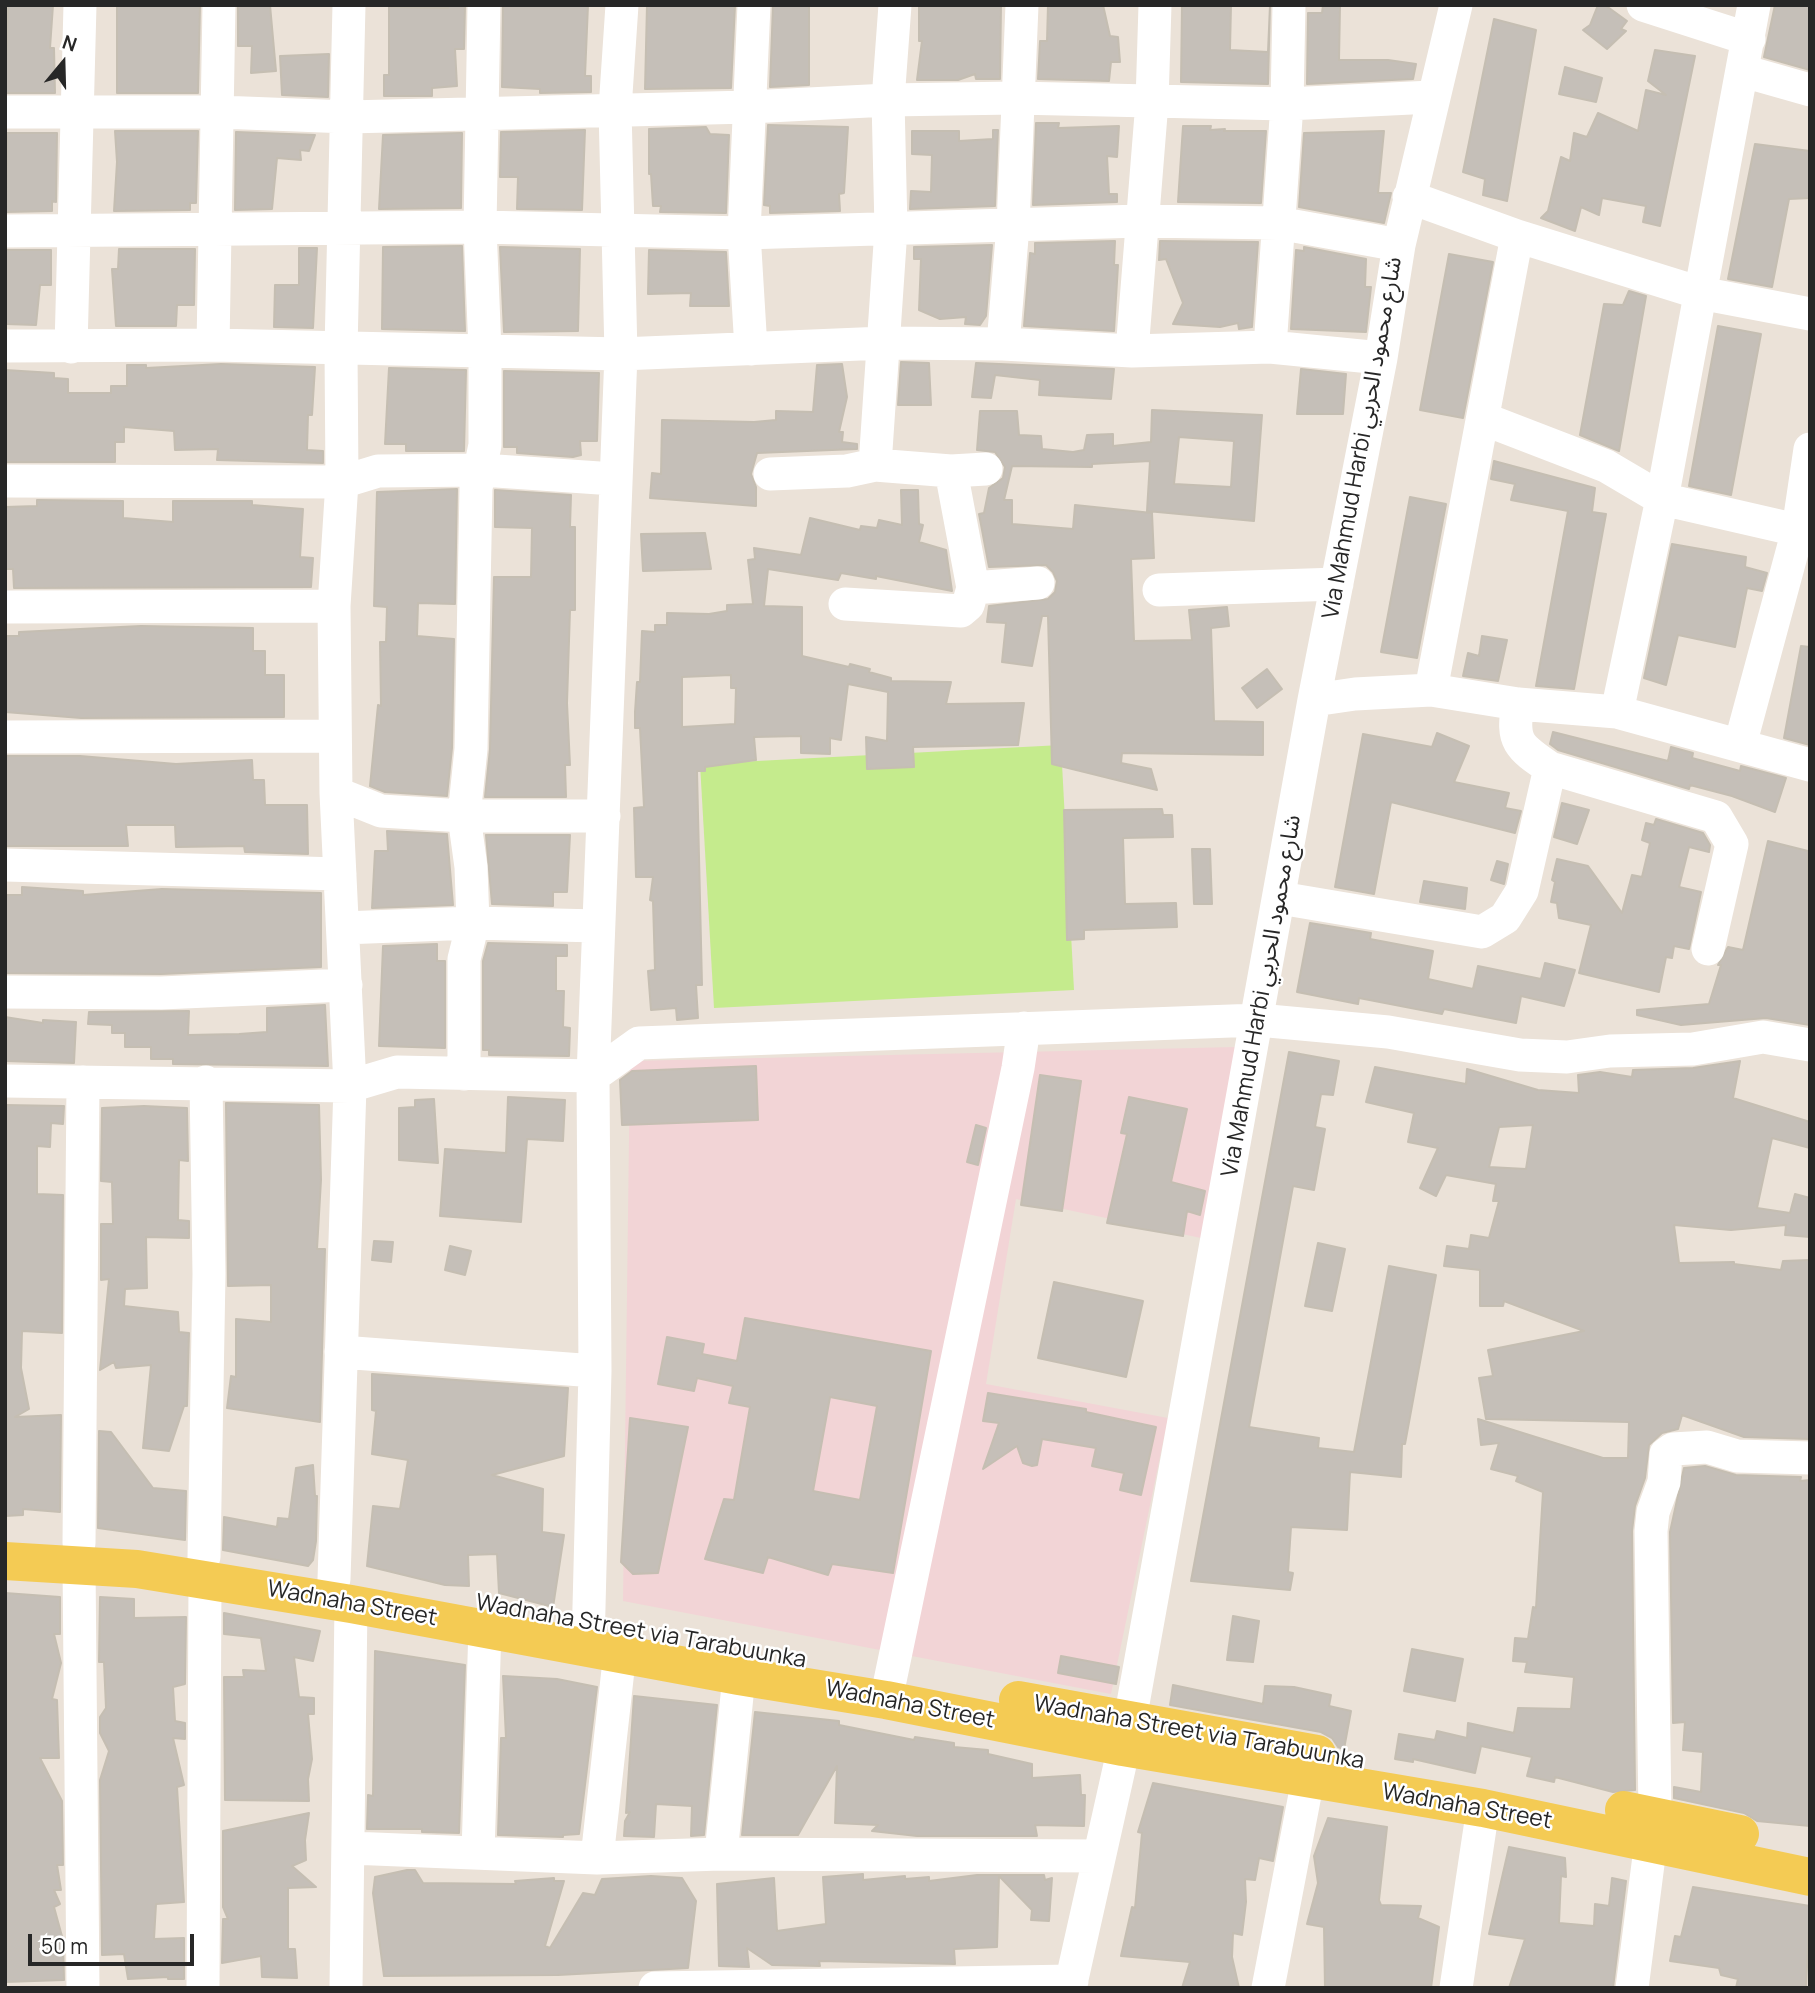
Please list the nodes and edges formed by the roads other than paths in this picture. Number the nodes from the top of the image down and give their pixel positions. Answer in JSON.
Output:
{"nodes":[{"id":1,"x":80,"y":5,"type":"edge"},
{"id":2,"x":219,"y":5,"type":"edge"},
{"id":3,"x":349,"y":5,"type":"edge"},
{"id":4,"x":484,"y":5,"type":"edge"},
{"id":5,"x":622,"y":5,"type":"edge"},
{"id":6,"x":754,"y":5,"type":"edge"},
{"id":7,"x":895,"y":5,"type":"edge"},
{"id":8,"x":1021,"y":5,"type":"edge"},
{"id":9,"x":1155,"y":5,"type":"edge"},
{"id":10,"x":1289,"y":5,"type":"edge"},
{"id":11,"x":1456,"y":5,"type":"edge"},
{"id":12,"x":1643,"y":5,"type":"edge"},
{"id":13,"x":1754,"y":5,"type":"edge"},
{"id":14,"x":1746,"y":55,"type":"junction"},
{"id":15,"x":1810,"y":90,"type":"edge"},
{"id":16,"x":1432,"y":97,"type":"junction"},
{"id":17,"x":1015,"y":98,"type":"junction"},
{"id":18,"x":888,"y":100,"type":"junction"},
{"id":19,"x":1152,"y":102,"type":"junction"},
{"id":20,"x":1287,"y":104,"type":"junction"},
{"id":21,"x":748,"y":107,"type":"junction"},
{"id":22,"x":615,"y":109,"type":"junction"},
{"id":23,"x":79,"y":111,"type":"junction"},
{"id":24,"x":219,"y":111,"type":"junction"},
{"id":25,"x":5,"y":112,"type":"edge"},
{"id":26,"x":483,"y":112,"type":"junction"},
{"id":27,"x":348,"y":117,"type":"junction"},
{"id":28,"x":1409,"y":197,"type":"junction"},
{"id":29,"x":1140,"y":221,"type":"junction"},
{"id":30,"x":1279,"y":223,"type":"junction"},
{"id":31,"x":1013,"y":226,"type":"junction"},
{"id":32,"x":480,"y":227,"type":"junction"},
{"id":33,"x":345,"y":228,"type":"junction"},
{"id":34,"x":616,"y":229,"type":"junction"},
{"id":35,"x":891,"y":229,"type":"junction"},
{"id":36,"x":216,"y":230,"type":"junction"},
{"id":37,"x":5,"y":231,"type":"edge"},
{"id":38,"x":73,"y":232,"type":"junction"},
{"id":39,"x":744,"y":233,"type":"junction"},
{"id":40,"x":1517,"y":236,"type":"junction"},
{"id":41,"x":1399,"y":245,"type":"junction"},
{"id":42,"x":1700,"y":293,"type":"junction"},
{"id":43,"x":1810,"y":314,"type":"edge"},
{"id":44,"x":884,"y":343,"type":"junction"},
{"id":45,"x":1003,"y":344,"type":"junction"},
{"id":46,"x":213,"y":345,"type":"junction"},
{"id":47,"x":5,"y":346,"type":"edge"},
{"id":48,"x":71,"y":347,"type":"junction"},
{"id":49,"x":1270,"y":347,"type":"junction"},
{"id":50,"x":341,"y":349,"type":"junction"},
{"id":51,"x":751,"y":349,"type":"junction"},
{"id":52,"x":485,"y":351,"type":"junction"},
{"id":53,"x":1132,"y":351,"type":"junction"},
{"id":54,"x":621,"y":354,"type":"junction"},
{"id":55,"x":1381,"y":358,"type":"junction"},
{"id":56,"x":1484,"y":419,"type":"junction"},
{"id":57,"x":1810,"y":449,"type":"edge"},
{"id":58,"x":874,"y":465,"type":"junction"},
{"id":59,"x":986,"y":469,"type":"dead end"},
{"id":60,"x":482,"y":470,"type":"junction"},
{"id":61,"x":951,"y":471,"type":"junction"},
{"id":62,"x":770,"y":474,"type":"dead end"},
{"id":63,"x":614,"y":479,"type":"junction"},
{"id":64,"x":5,"y":481,"type":"edge"},
{"id":65,"x":342,"y":482,"type":"junction"},
{"id":66,"x":1662,"y":499,"type":"junction"},
{"id":67,"x":1804,"y":531,"type":"edge"},
{"id":68,"x":1038,"y":583,"type":"dead end"},
{"id":69,"x":1337,"y":584,"type":"junction"},
{"id":70,"x":973,"y":588,"type":"junction"},
{"id":71,"x":1159,"y":590,"type":"dead end"},
{"id":72,"x":845,"y":604,"type":"dead end"},
{"id":73,"x":334,"y":606,"type":"junction"},
{"id":74,"x":5,"y":607,"type":"edge"},
{"id":75,"x":1431,"y":690,"type":"junction"},
{"id":76,"x":1314,"y":700,"type":"junction"},
{"id":77,"x":1518,"y":704,"type":"junction"},
{"id":78,"x":1617,"y":712,"type":"junction"},
{"id":79,"x":335,"y":736,"type":"junction"},
{"id":80,"x":5,"y":737,"type":"edge"},
{"id":81,"x":1740,"y":745,"type":"junction"},
{"id":82,"x":1810,"y":765,"type":"edge"},
{"id":83,"x":1550,"y":768,"type":"junction"},
{"id":84,"x":336,"y":793,"type":"junction"},
{"id":85,"x":464,"y":816,"type":"junction"},
{"id":86,"x":604,"y":816,"type":"junction"},
{"id":87,"x":5,"y":865,"type":"edge"},
{"id":88,"x":340,"y":874,"type":"junction"},
{"id":89,"x":1280,"y":898,"type":"junction"},
{"id":90,"x":473,"y":923,"type":"junction"},
{"id":91,"x":598,"y":926,"type":"junction"},
{"id":92,"x":343,"y":928,"type":"junction"},
{"id":93,"x":1707,"y":949,"type":"dead end"},
{"id":94,"x":346,"y":985,"type":"junction"},
{"id":95,"x":5,"y":992,"type":"edge"},
{"id":96,"x":1258,"y":1020,"type":"junction"},
{"id":97,"x":1024,"y":1028,"type":"junction"},
{"id":98,"x":1810,"y":1045,"type":"edge"},
{"id":99,"x":464,"y":1074,"type":"junction"},
{"id":100,"x":593,"y":1076,"type":"junction"},
{"id":101,"x":5,"y":1081,"type":"edge"},
{"id":102,"x":83,"y":1082,"type":"junction"},
{"id":103,"x":206,"y":1082,"type":"junction"},
{"id":104,"x":350,"y":1086,"type":"junction"},
{"id":105,"x":341,"y":1352,"type":"junction"},
{"id":106,"x":595,"y":1371,"type":"junction"},
{"id":107,"x":1810,"y":1458,"type":"edge"},
{"id":108,"x":5,"y":1539,"type":"edge"},
{"id":109,"x":79,"y":1554,"type":"junction"},
{"id":110,"x":5,"y":1561,"type":"edge"},
{"id":111,"x":204,"y":1568,"type":"junction"},
{"id":112,"x":342,"y":1591,"type":"junction"},
{"id":113,"x":485,"y":1627,"type":"junction"},
{"id":114,"x":599,"y":1640,"type":"junction"},
{"id":115,"x":810,"y":1674,"type":"junction"},
{"id":116,"x":739,"y":1676,"type":"junction"},
{"id":117,"x":888,"y":1689,"type":"junction"},
{"id":118,"x":1127,"y":1734,"type":"junction"},
{"id":119,"x":1308,"y":1779,"type":"junction"},
{"id":120,"x":1483,"y":1808,"type":"junction"},
{"id":121,"x":1653,"y":1828,"type":"junction"},
{"id":122,"x":349,"y":1848,"type":"junction"},
{"id":123,"x":1810,"y":1852,"type":"edge"},
{"id":124,"x":478,"y":1853,"type":"junction"},
{"id":125,"x":721,"y":1854,"type":"junction"},
{"id":126,"x":1098,"y":1856,"type":"junction"},
{"id":127,"x":597,"y":1858,"type":"junction"},
{"id":128,"x":1810,"y":1877,"type":"edge"},
{"id":129,"x":1071,"y":1985,"type":"edge"},
{"id":130,"x":83,"y":1988,"type":"edge"},
{"id":131,"x":203,"y":1988,"type":"edge"},
{"id":132,"x":346,"y":1988,"type":"edge"},
{"id":133,"x":655,"y":1988,"type":"edge"},
{"id":134,"x":1268,"y":1988,"type":"edge"},
{"id":135,"x":1456,"y":1988,"type":"edge"},
{"id":136,"x":1632,"y":1988,"type":"edge"}],
"edges":[{"from":1,"to":23,"type":"street"},
{"from":2,"to":24,"type":"street"},
{"from":3,"to":27,"type":"street"},
{"from":4,"to":26,"type":"street"},
{"from":5,"to":22,"type":"street"},
{"from":6,"to":21,"type":"street"},
{"from":7,"to":18,"type":"street"},
{"from":8,"to":17,"type":"street"},
{"from":9,"to":19,"type":"street"},
{"from":10,"to":20,"type":"street"},
{"from":11,"to":16,"type":"street","name":"Via Mahmud Harbi شارع محمود الحربي"},
{"from":12,"to":14,"type":"street"},
{"from":13,"to":14,"type":"street"},
{"from":14,"to":15,"type":"street"},
{"from":14,"to":42,"type":"street"},
{"from":16,"to":20,"type":"street"},
{"from":16,"to":28,"type":"street","name":"Via Mahmud Harbi شارع محمود الحربي"},
{"from":17,"to":18,"type":"street"},
{"from":17,"to":19,"type":"street"},
{"from":17,"to":31,"type":"street"},
{"from":18,"to":21,"type":"street"},
{"from":18,"to":35,"type":"street"},
{"from":19,"to":20,"type":"street"},
{"from":19,"to":29,"type":"street"},
{"from":20,"to":30,"type":"street"},
{"from":21,"to":22,"type":"street"},
{"from":21,"to":39,"type":"street"},
{"from":22,"to":26,"type":"street"},
{"from":22,"to":34,"type":"street"},
{"from":23,"to":24,"type":"street"},
{"from":23,"to":25,"type":"street"},
{"from":23,"to":38,"type":"street"},
{"from":24,"to":27,"type":"street"},
{"from":24,"to":36,"type":"street"},
{"from":26,"to":27,"type":"street"},
{"from":26,"to":32,"type":"street"},
{"from":27,"to":33,"type":"street"},
{"from":28,"to":40,"type":"street"},
{"from":28,"to":41,"type":"street","name":"Via Mahmud Harbi شارع محمود الحربي"},
{"from":29,"to":30,"type":"street"},
{"from":29,"to":31,"type":"street"},
{"from":29,"to":53,"type":"street"},
{"from":30,"to":41,"type":"street"},
{"from":30,"to":49,"type":"street"},
{"from":31,"to":35,"type":"street"},
{"from":31,"to":45,"type":"street"},
{"from":32,"to":33,"type":"street"},
{"from":32,"to":34,"type":"street"},
{"from":32,"to":52,"type":"street"},
{"from":33,"to":36,"type":"street"},
{"from":33,"to":50,"type":"street"},
{"from":34,"to":39,"type":"street"},
{"from":34,"to":54,"type":"street"},
{"from":35,"to":39,"type":"street"},
{"from":35,"to":44,"type":"street"},
{"from":36,"to":38,"type":"street"},
{"from":36,"to":46,"type":"street"},
{"from":37,"to":38,"type":"street"},
{"from":38,"to":48,"type":"street"},
{"from":39,"to":51,"type":"street"},
{"from":40,"to":42,"type":"street"},
{"from":40,"to":56,"type":"street"},
{"from":41,"to":55,"type":"street","name":"Via Mahmud Harbi شارع محمود الحربي"},
{"from":42,"to":43,"type":"street"},
{"from":42,"to":66,"type":"street"},
{"from":44,"to":45,"type":"street"},
{"from":44,"to":51,"type":"street"},
{"from":44,"to":58,"type":"street"},
{"from":45,"to":53,"type":"street"},
{"from":46,"to":48,"type":"street"},
{"from":46,"to":50,"type":"street"},
{"from":47,"to":48,"type":"street"},
{"from":49,"to":53,"type":"street"},
{"from":49,"to":55,"type":"street"},
{"from":50,"to":52,"type":"street"},
{"from":50,"to":65,"type":"street"},
{"from":51,"to":54,"type":"street"},
{"from":52,"to":54,"type":"street"},
{"from":52,"to":60,"type":"street"},
{"from":54,"to":63,"type":"street"},
{"from":55,"to":69,"type":"street","name":"Via Mahmud Harbi شارع محمود الحربي"},
{"from":56,"to":66,"type":"street"},
{"from":56,"to":75,"type":"street"},
{"from":57,"to":67,"type":"street"},
{"from":58,"to":61,"type":"street"},
{"from":58,"to":62,"type":"street"},
{"from":59,"to":61,"type":"street"},
{"from":60,"to":63,"type":"street"},
{"from":60,"to":65,"type":"street"},
{"from":60,"to":85,"type":"street"},
{"from":61,"to":70,"type":"street"},
{"from":63,"to":86,"type":"street"},
{"from":64,"to":65,"type":"street"},
{"from":65,"to":73,"type":"street"},
{"from":66,"to":67,"type":"street"},
{"from":66,"to":78,"type":"street"},
{"from":67,"to":81,"type":"street"},
{"from":68,"to":70,"type":"street"},
{"from":69,"to":71,"type":"street"},
{"from":69,"to":76,"type":"street","name":"Via Mahmud Harbi شارع محمود الحربي"},
{"from":70,"to":72,"type":"street"},
{"from":73,"to":74,"type":"street"},
{"from":73,"to":79,"type":"street"},
{"from":75,"to":76,"type":"street"},
{"from":75,"to":77,"type":"street"},
{"from":76,"to":89,"type":"street","name":"Via Mahmud Harbi شارع محمود الحربي"},
{"from":77,"to":78,"type":"street"},
{"from":77,"to":83,"type":"street"},
{"from":78,"to":81,"type":"street"},
{"from":79,"to":80,"type":"street"},
{"from":79,"to":84,"type":"street"},
{"from":81,"to":82,"type":"street"},
{"from":83,"to":89,"type":"street"},
{"from":83,"to":93,"type":"street"},
{"from":84,"to":85,"type":"street"},
{"from":84,"to":88,"type":"street"},
{"from":85,"to":86,"type":"street"},
{"from":85,"to":90,"type":"street"},
{"from":86,"to":91,"type":"street"},
{"from":87,"to":88,"type":"street"},
{"from":88,"to":92,"type":"street"},
{"from":89,"to":96,"type":"street","name":"Via Mahmud Harbi شارع محمود الحربي"},
{"from":90,"to":91,"type":"street"},
{"from":90,"to":92,"type":"street"},
{"from":90,"to":99,"type":"street"},
{"from":91,"to":100,"type":"street"},
{"from":92,"to":94,"type":"street"},
{"from":94,"to":95,"type":"street"},
{"from":94,"to":104,"type":"street"},
{"from":96,"to":97,"type":"street"},
{"from":96,"to":98,"type":"street"},
{"from":96,"to":118,"type":"street","name":"Via Mahmud Harbi شارع محمود الحربي"},
{"from":97,"to":100,"type":"street"},
{"from":97,"to":117,"type":"street"},
{"from":99,"to":100,"type":"street"},
{"from":99,"to":104,"type":"street"},
{"from":100,"to":106,"type":"street"},
{"from":101,"to":102,"type":"street"},
{"from":102,"to":103,"type":"street"},
{"from":102,"to":109,"type":"street"},
{"from":103,"to":104,"type":"street"},
{"from":103,"to":111,"type":"street"},
{"from":104,"to":105,"type":"street"},
{"from":105,"to":106,"type":"street"},
{"from":105,"to":112,"type":"street"},
{"from":106,"to":114,"type":"street"},
{"from":107,"to":121,"type":"street"},
{"from":108,"to":109,"type":"main road"},
{"from":109,"to":110,"type":"main road","name":"Wadnaha Street"},
{"from":109,"to":111,"type":"main road","name":"Wadnaha Street"},
{"from":109,"to":130,"type":"street"},
{"from":111,"to":112,"type":"main road","name":"Wadnaha Street"},
{"from":111,"to":131,"type":"street"},
{"from":112,"to":113,"type":"main road","name":"Wadnaha Street"},
{"from":112,"to":114,"type":"main road","name":"Wadnaha Street via Tarabuunka"},
{"from":112,"to":122,"type":"street"},
{"from":113,"to":114,"type":"main road","name":"Wadnaha Street"},
{"from":113,"to":124,"type":"street"},
{"from":114,"to":115,"type":"main road","name":"Wadnaha Street via Tarabuunka"},
{"from":114,"to":116,"type":"main road","name":"Wadnaha Street"},
{"from":114,"to":127,"type":"street"},
{"from":115,"to":116,"type":"main road","name":"Wadnaha Street"},
{"from":115,"to":117,"type":"main road","name":"Wadnaha Street"},
{"from":116,"to":125,"type":"street"},
{"from":117,"to":118,"type":"main road","name":"Wadnaha Street"},
{"from":118,"to":119,"type":"main road","name":"Wadnaha Street"},
{"from":118,"to":121,"type":"main road","name":"Wadnaha Street via Tarabuunka"},
{"from":118,"to":126,"type":"street","name":"Via Mahmud Harbi شارع محمود الحربي"},
{"from":119,"to":120,"type":"main road","name":"Wadnaha Street"},
{"from":119,"to":134,"type":"street"},
{"from":120,"to":121,"type":"main road","name":"Wadnaha Street"},
{"from":120,"to":135,"type":"street"},
{"from":121,"to":123,"type":"main road","name":"Wadnaha Street via Tarabuunka"},
{"from":121,"to":128,"type":"main road","name":"Wadnaha Street"},
{"from":121,"to":136,"type":"street"},
{"from":122,"to":124,"type":"street"},
{"from":122,"to":132,"type":"street"},
{"from":124,"to":127,"type":"street"},
{"from":125,"to":126,"type":"street"},
{"from":125,"to":127,"type":"street"},
{"from":126,"to":129,"type":"street","name":"Via Mahmud Harbi شارع محمود الحربي"},
{"from":129,"to":133,"type":"street"}]}
